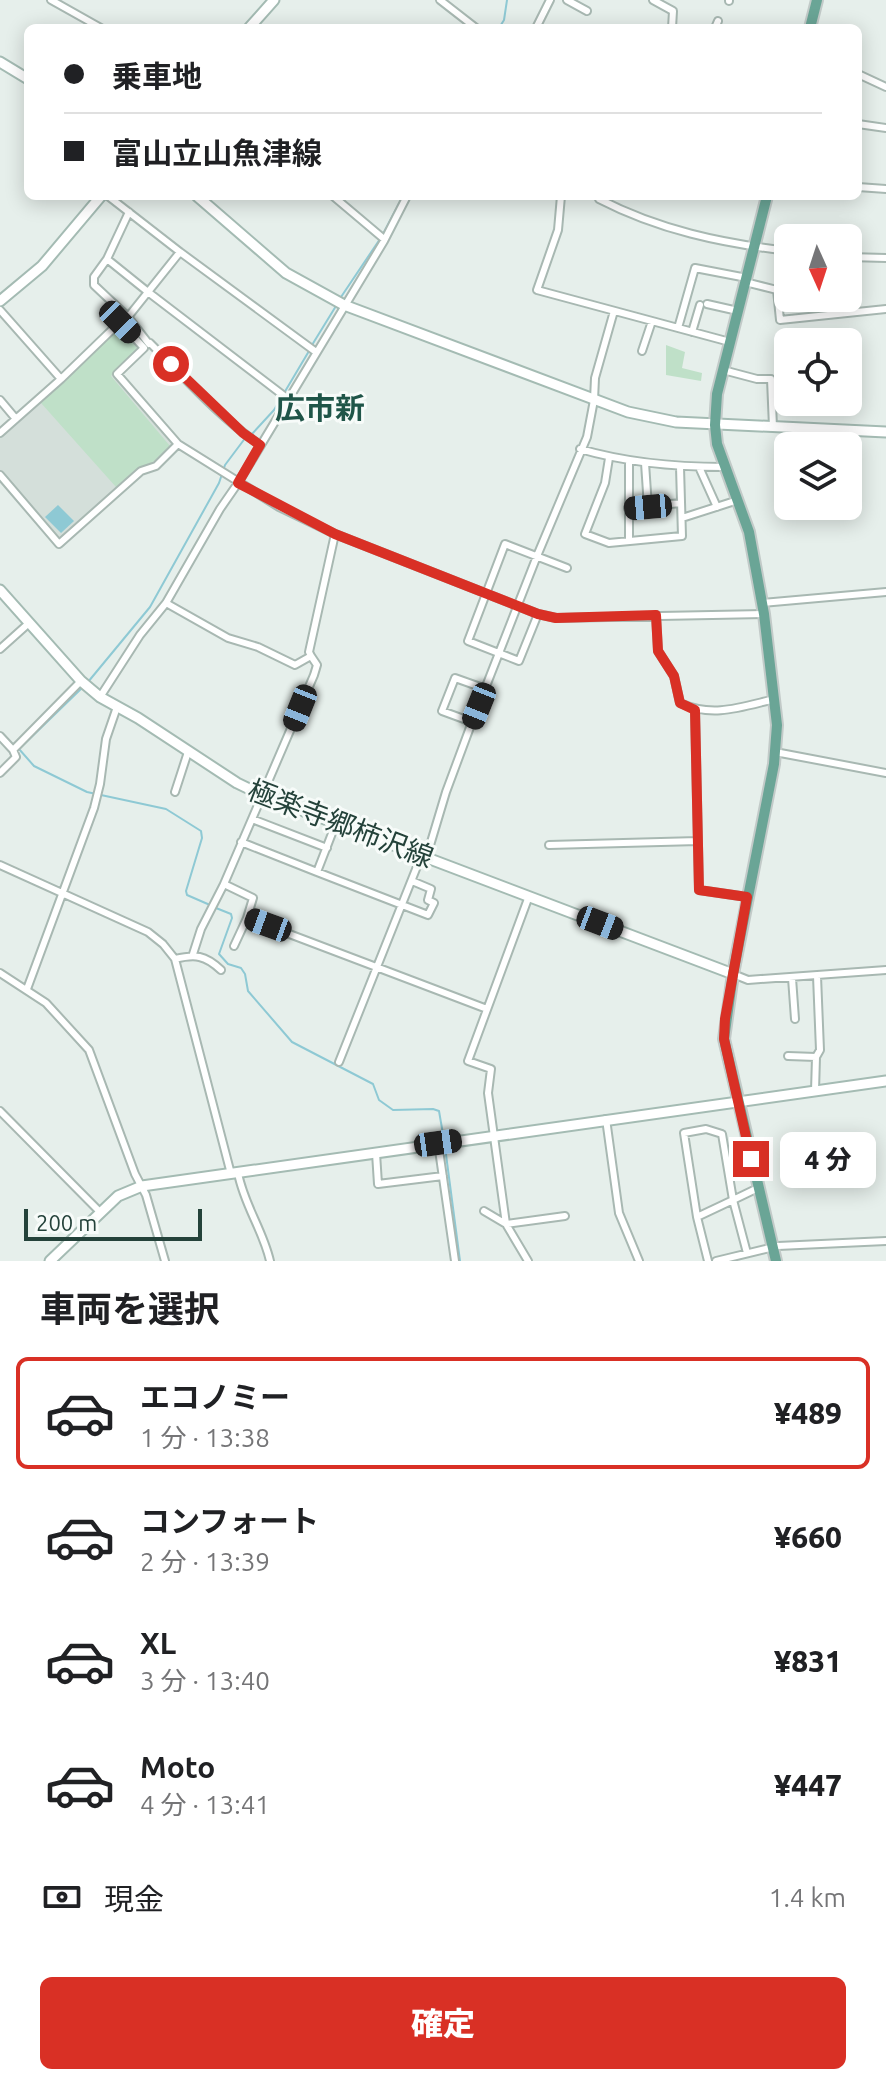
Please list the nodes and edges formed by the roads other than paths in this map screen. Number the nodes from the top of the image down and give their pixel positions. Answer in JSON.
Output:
{"nodes":[{"id":1,"x":51,"y":0,"type":"edge"},
{"id":2,"x":274,"y":0,"type":"edge"},
{"id":3,"x":440,"y":0,"type":"edge"},
{"id":4,"x":550,"y":0,"type":"edge"},
{"id":5,"x":567,"y":0,"type":"edge"},
{"id":6,"x":653,"y":0,"type":"edge"},
{"id":7,"x":817,"y":0,"type":"edge"},
{"id":8,"x":587,"y":11,"type":"dead end"},
{"id":9,"x":94,"y":24,"type":"edge"},
{"id":10,"x":253,"y":24,"type":"edge"},
{"id":11,"x":471,"y":24,"type":"edge"},
{"id":12,"x":538,"y":24,"type":"edge"},
{"id":13,"x":672,"y":24,"type":"edge"},
{"id":14,"x":811,"y":24,"type":"edge"},
{"id":15,"x":0,"y":62,"type":"edge"},
{"id":16,"x":862,"y":76,"type":"edge"},
{"id":17,"x":24,"y":77,"type":"edge"},
{"id":18,"x":886,"y":87,"type":"edge"},
{"id":19,"x":862,"y":125,"type":"edge"},
{"id":20,"x":886,"y":128,"type":"edge"},
{"id":21,"x":862,"y":187,"type":"edge"},
{"id":22,"x":886,"y":189,"type":"edge"},
{"id":23,"x":98,"y":200,"type":"edge"},
{"id":24,"x":113,"y":200,"type":"edge"},
{"id":25,"x":202,"y":200,"type":"edge"},
{"id":26,"x":338,"y":200,"type":"edge"},
{"id":27,"x":405,"y":200,"type":"edge"},
{"id":28,"x":561,"y":200,"type":"edge"},
{"id":29,"x":601,"y":200,"type":"edge"},
{"id":30,"x":766,"y":200,"type":"edge"},
{"id":31,"x":129,"y":212,"type":"junction"},
{"id":32,"x":384,"y":239,"type":"junction"},
{"id":33,"x":753,"y":247,"type":"junction"},
{"id":34,"x":774,"y":249,"type":"edge"},
{"id":35,"x":180,"y":252,"type":"junction"},
{"id":36,"x":862,"y":257,"type":"edge"},
{"id":37,"x":886,"y":258,"type":"edge"},
{"id":38,"x":107,"y":259,"type":"junction"},
{"id":39,"x":746,"y":280,"type":"junction"},
{"id":40,"x":148,"y":292,"type":"junction"},
{"id":41,"x":0,"y":301,"type":"edge"},
{"id":42,"x":344,"y":305,"type":"junction"},
{"id":43,"x":886,"y":309,"type":"edge"},
{"id":44,"x":0,"y":310,"type":"edge"},
{"id":45,"x":614,"y":311,"type":"junction"},
{"id":46,"x":738,"y":311,"type":"junction"},
{"id":47,"x":128,"y":317,"type":"junction"},
{"id":48,"x":652,"y":321,"type":"junction"},
{"id":49,"x":678,"y":328,"type":"junction"},
{"id":50,"x":692,"y":332,"type":"junction"},
{"id":51,"x":730,"y":342,"type":"junction"},
{"id":52,"x":147,"y":345,"type":"junction"},
{"id":53,"x":642,"y":351,"type":"dead end"},
{"id":54,"x":316,"y":352,"type":"junction"},
{"id":55,"x":723,"y":370,"type":"junction"},
{"id":56,"x":61,"y":379,"type":"junction"},
{"id":57,"x":288,"y":399,"type":"junction"},
{"id":58,"x":0,"y":400,"type":"edge"},
{"id":59,"x":594,"y":400,"type":"junction"},
{"id":60,"x":16,"y":419,"type":"junction"},
{"id":61,"x":715,"y":425,"type":"junction"},
{"id":62,"x":773,"y":427,"type":"junction"},
{"id":63,"x":886,"y":432,"type":"edge"},
{"id":64,"x":0,"y":433,"type":"edge"},
{"id":65,"x":178,"y":444,"type":"junction"},
{"id":66,"x":260,"y":445,"type":"junction"},
{"id":67,"x":580,"y":449,"type":"junction"},
{"id":68,"x":609,"y":458,"type":"junction"},
{"id":69,"x":629,"y":460,"type":"junction"},
{"id":70,"x":645,"y":463,"type":"junction"},
{"id":71,"x":680,"y":467,"type":"junction"},
{"id":72,"x":699,"y":467,"type":"junction"},
{"id":73,"x":724,"y":467,"type":"junction"},
{"id":74,"x":1,"y":477,"type":"edge"},
{"id":75,"x":238,"y":483,"type":"junction"},
{"id":76,"x":738,"y":500,"type":"junction"},
{"id":77,"x":681,"y":503,"type":"junction"},
{"id":78,"x":648,"y":507,"type":"junction"},
{"id":79,"x":717,"y":507,"type":"junction"},
{"id":80,"x":628,"y":508,"type":"junction"},
{"id":81,"x":682,"y":518,"type":"junction"},
{"id":82,"x":335,"y":534,"type":"junction"},
{"id":83,"x":629,"y":541,"type":"junction"},
{"id":84,"x":537,"y":556,"type":"junction"},
{"id":85,"x":567,"y":568,"type":"dead end"},
{"id":86,"x":0,"y":590,"type":"edge"},
{"id":87,"x":485,"y":592,"type":"junction"},
{"id":88,"x":886,"y":592,"type":"edge"},
{"id":89,"x":166,"y":603,"type":"junction"},
{"id":90,"x":519,"y":605,"type":"junction"},
{"id":91,"x":763,"y":608,"type":"junction"},
{"id":92,"x":538,"y":614,"type":"junction"},
{"id":93,"x":656,"y":615,"type":"junction"},
{"id":94,"x":29,"y":623,"type":"junction"},
{"id":95,"x":0,"y":649,"type":"edge"},
{"id":96,"x":500,"y":654,"type":"junction"},
{"id":97,"x":311,"y":656,"type":"junction"},
{"id":98,"x":81,"y":681,"type":"junction"},
{"id":99,"x":486,"y":689,"type":"junction"},
{"id":100,"x":100,"y":697,"type":"junction"},
{"id":101,"x":775,"y":699,"type":"junction"},
{"id":102,"x":117,"y":707,"type":"junction"},
{"id":103,"x":695,"y":710,"type":"junction"},
{"id":104,"x":472,"y":722,"type":"junction"},
{"id":105,"x":0,"y":736,"type":"edge"},
{"id":106,"x":13,"y":750,"type":"junction"},
{"id":107,"x":188,"y":752,"type":"junction"},
{"id":108,"x":775,"y":752,"type":"junction"},
{"id":109,"x":0,"y":773,"type":"edge"},
{"id":110,"x":886,"y":773,"type":"edge"},
{"id":111,"x":175,"y":792,"type":"dead end"},
{"id":112,"x":264,"y":796,"type":"junction"},
{"id":113,"x":252,"y":819,"type":"junction"},
{"id":114,"x":336,"y":823,"type":"junction"},
{"id":115,"x":698,"y":841,"type":"junction"},
{"id":116,"x":241,"y":842,"type":"junction"},
{"id":117,"x":549,"y":845,"type":"dead end"},
{"id":118,"x":327,"y":848,"type":"junction"},
{"id":119,"x":425,"y":856,"type":"junction"},
{"id":120,"x":0,"y":865,"type":"edge"},
{"id":121,"x":317,"y":872,"type":"junction"},
{"id":122,"x":412,"y":881,"type":"junction"},
{"id":123,"x":224,"y":884,"type":"junction"},
{"id":124,"x":63,"y":894,"type":"junction"},
{"id":125,"x":529,"y":896,"type":"junction"},
{"id":126,"x":747,"y":897,"type":"junction"},
{"id":127,"x":403,"y":906,"type":"junction"},
{"id":128,"x":247,"y":918,"type":"junction"},
{"id":129,"x":234,"y":946,"type":"dead end"},
{"id":130,"x":193,"y":954,"type":"junction"},
{"id":131,"x":175,"y":959,"type":"junction"},
{"id":132,"x":378,"y":967,"type":"junction"},
{"id":133,"x":221,"y":970,"type":"dead end"},
{"id":134,"x":886,"y":970,"type":"edge"},
{"id":135,"x":0,"y":973,"type":"edge"},
{"id":136,"x":733,"y":974,"type":"junction"},
{"id":137,"x":817,"y":976,"type":"junction"},
{"id":138,"x":792,"y":978,"type":"junction"},
{"id":139,"x":27,"y":989,"type":"junction"},
{"id":140,"x":487,"y":1009,"type":"junction"},
{"id":141,"x":795,"y":1019,"type":"dead end"},
{"id":142,"x":788,"y":1056,"type":"dead end"},
{"id":143,"x":816,"y":1057,"type":"junction"},
{"id":144,"x":339,"y":1062,"type":"dead end"},
{"id":145,"x":886,"y":1081,"type":"edge"},
{"id":146,"x":815,"y":1091,"type":"junction"},
{"id":147,"x":737,"y":1102,"type":"junction"},
{"id":148,"x":0,"y":1111,"type":"edge"},
{"id":149,"x":606,"y":1119,"type":"junction"},
{"id":150,"x":495,"y":1135,"type":"junction"},
{"id":151,"x":438,"y":1143,"type":"junction"},
{"id":152,"x":376,"y":1153,"type":"junction"},
{"id":153,"x":234,"y":1173,"type":"junction"},
{"id":154,"x":443,"y":1176,"type":"junction"},
{"id":155,"x":142,"y":1186,"type":"junction"},
{"id":156,"x":758,"y":1188,"type":"junction"},
{"id":157,"x":733,"y":1200,"type":"junction"},
{"id":158,"x":484,"y":1211,"type":"dead end"},
{"id":159,"x":100,"y":1212,"type":"junction"},
{"id":160,"x":565,"y":1216,"type":"dead end"},
{"id":161,"x":697,"y":1217,"type":"junction"},
{"id":162,"x":506,"y":1224,"type":"junction"},
{"id":163,"x":886,"y":1241,"type":"edge"},
{"id":164,"x":773,"y":1247,"type":"junction"},
{"id":165,"x":747,"y":1253,"type":"junction"},
{"id":166,"x":50,"y":1261,"type":"edge"},
{"id":167,"x":165,"y":1261,"type":"edge"},
{"id":168,"x":270,"y":1261,"type":"edge"},
{"id":169,"x":455,"y":1261,"type":"edge"},
{"id":170,"x":528,"y":1261,"type":"edge"},
{"id":171,"x":639,"y":1261,"type":"edge"},
{"id":172,"x":708,"y":1261,"type":"edge"},
{"id":173,"x":716,"y":1261,"type":"edge"},
{"id":174,"x":776,"y":1261,"type":"edge"}],
"edges":[{"from":1,"to":9,"type":"street"},
{"from":2,"to":10,"type":"street"},
{"from":3,"to":11,"type":"street"},
{"from":4,"to":12,"type":"street"},
{"from":5,"to":8,"type":"street"},
{"from":6,"to":13,"type":"street"},
{"from":7,"to":14,"type":"main road"},
{"from":15,"to":17,"type":"street"},
{"from":16,"to":18,"type":"street"},
{"from":19,"to":20,"type":"street"},
{"from":21,"to":22,"type":"street"},
{"from":23,"to":41,"type":"street"},
{"from":24,"to":31,"type":"street"},
{"from":25,"to":42,"type":"street"},
{"from":26,"to":32,"type":"street"},
{"from":27,"to":32,"type":"street"},
{"from":28,"to":45,"type":"street"},
{"from":29,"to":33,"type":"street"},
{"from":30,"to":33,"type":"main road"},
{"from":31,"to":35,"type":"street"},
{"from":31,"to":38,"type":"street"},
{"from":32,"to":42,"type":"street"},
{"from":33,"to":34,"type":"street"},
{"from":33,"to":39,"type":"main road"},
{"from":35,"to":40,"type":"street"},
{"from":35,"to":54,"type":"street"},
{"from":36,"to":37,"type":"street"},
{"from":38,"to":40,"type":"street"},
{"from":38,"to":47,"type":"street"},
{"from":39,"to":43,"type":"street"},
{"from":39,"to":46,"type":"main road"},
{"from":39,"to":49,"type":"street"},
{"from":40,"to":47,"type":"street"},
{"from":40,"to":57,"type":"street"},
{"from":42,"to":54,"type":"street"},
{"from":42,"to":59,"type":"street"},
{"from":44,"to":56,"type":"street"},
{"from":45,"to":48,"type":"street"},
{"from":45,"to":59,"type":"street"},
{"from":46,"to":50,"type":"street"},
{"from":46,"to":51,"type":"main road"},
{"from":47,"to":52,"type":"street"},
{"from":48,"to":49,"type":"street"},
{"from":48,"to":53,"type":"street"},
{"from":49,"to":50,"type":"street"},
{"from":50,"to":51,"type":"street"},
{"from":51,"to":55,"type":"main road"},
{"from":52,"to":56,"type":"street"},
{"from":52,"to":65,"type":"street"},
{"from":52,"to":66,"type":"street"},
{"from":54,"to":57,"type":"street"},
{"from":55,"to":61,"type":"main road"},
{"from":55,"to":62,"type":"street"},
{"from":56,"to":60,"type":"street"},
{"from":57,"to":66,"type":"street"},
{"from":58,"to":60,"type":"street"},
{"from":59,"to":61,"type":"street"},
{"from":59,"to":67,"type":"street"},
{"from":60,"to":64,"type":"street"},
{"from":61,"to":62,"type":"street"},
{"from":61,"to":73,"type":"main road"},
{"from":62,"to":63,"type":"street"},
{"from":65,"to":74,"type":"street"},
{"from":65,"to":75,"type":"street"},
{"from":66,"to":75,"type":"street"},
{"from":67,"to":68,"type":"street"},
{"from":67,"to":84,"type":"street"},
{"from":68,"to":69,"type":"street"},
{"from":68,"to":83,"type":"street"},
{"from":69,"to":70,"type":"street"},
{"from":69,"to":80,"type":"street"},
{"from":70,"to":71,"type":"street"},
{"from":70,"to":78,"type":"street"},
{"from":71,"to":72,"type":"street"},
{"from":71,"to":77,"type":"street"},
{"from":72,"to":73,"type":"street"},
{"from":72,"to":79,"type":"street"},
{"from":73,"to":76,"type":"main road"},
{"from":75,"to":82,"type":"street"},
{"from":75,"to":89,"type":"street"},
{"from":76,"to":79,"type":"street"},
{"from":76,"to":91,"type":"main road"},
{"from":77,"to":78,"type":"street"},
{"from":77,"to":81,"type":"street"},
{"from":78,"to":80,"type":"street"},
{"from":79,"to":81,"type":"street"},
{"from":80,"to":83,"type":"street"},
{"from":81,"to":83,"type":"street"},
{"from":82,"to":87,"type":"street"},
{"from":82,"to":97,"type":"street"},
{"from":84,"to":85,"type":"street"},
{"from":84,"to":87,"type":"street"},
{"from":84,"to":90,"type":"street"},
{"from":86,"to":94,"type":"street","name":"極楽寺郷柿沢線"},
{"from":87,"to":90,"type":"street"},
{"from":87,"to":96,"type":"street"},
{"from":88,"to":91,"type":"street"},
{"from":89,"to":97,"type":"street"},
{"from":89,"to":100,"type":"street"},
{"from":90,"to":92,"type":"street"},
{"from":90,"to":96,"type":"street"},
{"from":91,"to":93,"type":"street"},
{"from":91,"to":101,"type":"main road"},
{"from":92,"to":93,"type":"street"},
{"from":92,"to":96,"type":"street"},
{"from":93,"to":103,"type":"street"},
{"from":94,"to":95,"type":"street"},
{"from":94,"to":98,"type":"street","name":"極楽寺郷柿沢線"},
{"from":96,"to":99,"type":"street"},
{"from":97,"to":112,"type":"street"},
{"from":98,"to":100,"type":"street","name":"極楽寺郷柿沢線"},
{"from":98,"to":106,"type":"street"},
{"from":99,"to":104,"type":"street"},
{"from":99,"to":104,"type":"street"},
{"from":100,"to":102,"type":"street","name":"極楽寺郷柿沢線"},
{"from":101,"to":103,"type":"street"},
{"from":101,"to":108,"type":"main road"},
{"from":102,"to":107,"type":"street","name":"極楽寺郷柿沢線"},
{"from":102,"to":124,"type":"street"},
{"from":103,"to":115,"type":"street"},
{"from":104,"to":119,"type":"street"},
{"from":105,"to":106,"type":"street"},
{"from":106,"to":109,"type":"street"},
{"from":107,"to":111,"type":"street"},
{"from":107,"to":112,"type":"street","name":"極楽寺郷柿沢線"},
{"from":108,"to":110,"type":"street"},
{"from":108,"to":126,"type":"main road"},
{"from":112,"to":113,"type":"street"},
{"from":112,"to":114,"type":"street","name":"極楽寺郷柿沢線"},
{"from":113,"to":116,"type":"street"},
{"from":113,"to":118,"type":"street"},
{"from":114,"to":118,"type":"street"},
{"from":114,"to":119,"type":"street","name":"極楽寺郷柿沢線"},
{"from":115,"to":117,"type":"street"},
{"from":115,"to":126,"type":"street"},
{"from":116,"to":121,"type":"street"},
{"from":116,"to":123,"type":"street"},
{"from":118,"to":121,"type":"street"},
{"from":119,"to":122,"type":"street"},
{"from":119,"to":125,"type":"street","name":"極楽寺郷柿沢線"},
{"from":120,"to":124,"type":"street"},
{"from":121,"to":127,"type":"street"},
{"from":122,"to":127,"type":"street"},
{"from":122,"to":127,"type":"street"},
{"from":123,"to":128,"type":"street"},
{"from":123,"to":130,"type":"street"},
{"from":124,"to":131,"type":"street"},
{"from":124,"to":139,"type":"street"},
{"from":125,"to":136,"type":"street","name":"極楽寺郷柿沢線"},
{"from":125,"to":140,"type":"street"},
{"from":126,"to":136,"type":"main road"},
{"from":127,"to":132,"type":"street"},
{"from":128,"to":129,"type":"street"},
{"from":128,"to":132,"type":"street"},
{"from":130,"to":131,"type":"street"},
{"from":130,"to":133,"type":"street"},
{"from":131,"to":153,"type":"street"},
{"from":132,"to":140,"type":"street"},
{"from":132,"to":144,"type":"street"},
{"from":134,"to":137,"type":"street"},
{"from":135,"to":139,"type":"street"},
{"from":136,"to":138,"type":"street"},
{"from":136,"to":147,"type":"main road"},
{"from":137,"to":138,"type":"street"},
{"from":137,"to":143,"type":"street"},
{"from":138,"to":141,"type":"street"},
{"from":139,"to":155,"type":"street"},
{"from":140,"to":150,"type":"street"},
{"from":142,"to":143,"type":"street"},
{"from":143,"to":146,"type":"street"},
{"from":145,"to":146,"type":"street"},
{"from":146,"to":147,"type":"street"},
{"from":147,"to":149,"type":"street"},
{"from":147,"to":156,"type":"main road"},
{"from":148,"to":159,"type":"street"},
{"from":149,"to":150,"type":"street"},
{"from":149,"to":171,"type":"street"},
{"from":150,"to":151,"type":"street"},
{"from":150,"to":162,"type":"street"},
{"from":151,"to":152,"type":"street"},
{"from":151,"to":154,"type":"street"},
{"from":152,"to":153,"type":"street"},
{"from":152,"to":154,"type":"street"},
{"from":153,"to":155,"type":"street"},
{"from":153,"to":168,"type":"street"},
{"from":154,"to":169,"type":"street"},
{"from":155,"to":159,"type":"street"},
{"from":155,"to":167,"type":"street"},
{"from":156,"to":157,"type":"street"},
{"from":156,"to":164,"type":"main road"},
{"from":157,"to":161,"type":"street"},
{"from":157,"to":161,"type":"street"},
{"from":157,"to":165,"type":"street"},
{"from":158,"to":162,"type":"street"},
{"from":159,"to":166,"type":"street"},
{"from":160,"to":162,"type":"street"},
{"from":161,"to":172,"type":"street"},
{"from":162,"to":170,"type":"street"},
{"from":163,"to":164,"type":"street"},
{"from":164,"to":165,"type":"street"},
{"from":164,"to":174,"type":"main road"},
{"from":165,"to":173,"type":"street"}]}
